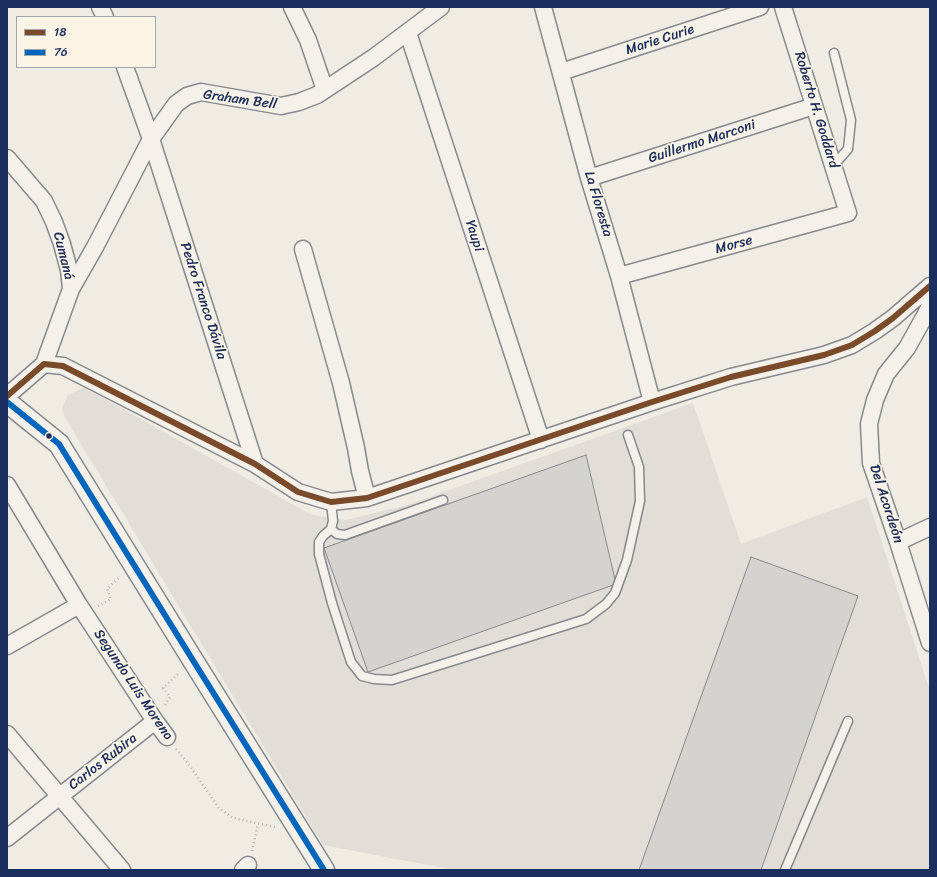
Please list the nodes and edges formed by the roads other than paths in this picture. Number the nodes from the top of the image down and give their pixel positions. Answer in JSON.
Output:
{"nodes":[{"id":1,"x":292,"y":7,"type":"edge"},
{"id":2,"x":441,"y":7,"type":"edge"},
{"id":3,"x":543,"y":7,"type":"edge"},
{"id":4,"x":760,"y":7,"type":"edge"},
{"id":5,"x":783,"y":7,"type":"edge"},
{"id":6,"x":408,"y":33,"type":"junction"},
{"id":7,"x":834,"y":53,"type":"dead end"},
{"id":8,"x":125,"y":68,"type":"edge"},
{"id":9,"x":561,"y":72,"type":"junction"},
{"id":10,"x":325,"y":90,"type":"junction"},
{"id":11,"x":814,"y":106,"type":"junction"},
{"id":12,"x":151,"y":139,"type":"junction"},
{"id":13,"x":7,"y":158,"type":"edge"},
{"id":14,"x":833,"y":166,"type":"junction"},
{"id":15,"x":589,"y":178,"type":"junction"},
{"id":16,"x":848,"y":213,"type":"joint"},
{"id":17,"x":303,"y":249,"type":"dead end"},
{"id":18,"x":619,"y":276,"type":"junction"},
{"id":19,"x":930,"y":286,"type":"edge"},
{"id":20,"x":71,"y":289,"type":"junction"},
{"id":21,"x":930,"y":305,"type":"edge"},
{"id":22,"x":44,"y":364,"type":"junction"},
{"id":23,"x":7,"y":396,"type":"edge"},
{"id":24,"x":7,"y":402,"type":"edge"},
{"id":25,"x":652,"y":402,"type":"junction"},
{"id":26,"x":628,"y":435,"type":"dead end"},
{"id":27,"x":541,"y":440,"type":"junction"},
{"id":28,"x":256,"y":464,"type":"junction"},
{"id":29,"x":7,"y":485,"type":"edge"},
{"id":30,"x":367,"y":498,"type":"junction"},
{"id":31,"x":443,"y":500,"type":"dead end"},
{"id":32,"x":331,"y":502,"type":"junction"},
{"id":33,"x":930,"y":526,"type":"edge"},
{"id":34,"x":331,"y":529,"type":"junction"},
{"id":35,"x":898,"y":542,"type":"junction"},
{"id":36,"x":79,"y":605,"type":"junction"},
{"id":37,"x":930,"y":643,"type":"edge"},
{"id":38,"x":7,"y":646,"type":"edge"},
{"id":39,"x":155,"y":721,"type":"junction"},
{"id":40,"x":848,"y":721,"type":"dead end"},
{"id":41,"x":7,"y":734,"type":"edge"},
{"id":42,"x":167,"y":737,"type":"road end"},
{"id":43,"x":59,"y":796,"type":"junction"},
{"id":44,"x":7,"y":838,"type":"edge"},
{"id":45,"x":122,"y":870,"type":"edge"},
{"id":46,"x":324,"y":870,"type":"edge"},
{"id":47,"x":785,"y":870,"type":"edge"}],
"edges":[{"from":1,"to":10,"type":"street"},
{"from":2,"to":6,"type":"street","name":"Graham Bell"},
{"from":3,"to":9,"type":"street","name":"La Floresta"},
{"from":4,"to":9,"type":"street","name":"Marie Curie"},
{"from":5,"to":11,"type":"street","name":"Roberto H. Goddard"},
{"from":6,"to":10,"type":"street","name":"Graham Bell"},
{"from":6,"to":27,"type":"street","name":"Yaupi"},
{"from":7,"to":14,"type":"lane"},
{"from":8,"to":12,"type":"street","name":"Pedro Franco Dávila"},
{"from":9,"to":15,"type":"street","name":"La Floresta"},
{"from":10,"to":12,"type":"street","name":"Graham Bell"},
{"from":11,"to":14,"type":"street","name":"Roberto H. Goddard"},
{"from":11,"to":15,"type":"street","name":"Guillermo Marconi"},
{"from":12,"to":20,"type":"street","name":"Graham Bell"},
{"from":12,"to":28,"type":"street","name":"Pedro Franco Dávila"},
{"from":13,"to":20,"type":"street","name":"Cumaná"},
{"from":14,"to":16,"type":"street","name":"Roberto H. Goddard"},
{"from":15,"to":18,"type":"street","name":"La Floresta"},
{"from":16,"to":18,"type":"street","name":"Morse"},
{"from":17,"to":30,"type":"street"},
{"from":18,"to":25,"type":"street","name":"La Floresta"},
{"from":19,"to":25,"type":"street"},
{"from":20,"to":22,"type":"street","name":"Cumaná"},
{"from":21,"to":35,"type":"street","name":"Del Acordeón"},
{"from":22,"to":23,"type":"street"},
{"from":22,"to":28,"type":"street"},
{"from":24,"to":46,"type":"street"},
{"from":25,"to":27,"type":"street"},
{"from":26,"to":34,"type":"lane"},
{"from":27,"to":30,"type":"street"},
{"from":28,"to":32,"type":"street"},
{"from":29,"to":36,"type":"street","name":"Segundo Luis Moreno"},
{"from":30,"to":32,"type":"street"},
{"from":31,"to":34,"type":"lane"},
{"from":32,"to":34,"type":"lane"},
{"from":33,"to":35,"type":"street"},
{"from":35,"to":37,"type":"street","name":"Del Acordeón"},
{"from":36,"to":38,"type":"street"},
{"from":36,"to":39,"type":"street","name":"Segundo Luis Moreno"},
{"from":39,"to":42,"type":"street","name":"Segundo Luis Moreno"},
{"from":39,"to":43,"type":"street","name":"Carlos Rubira"},
{"from":40,"to":47,"type":"lane"},
{"from":41,"to":43,"type":"street"},
{"from":43,"to":44,"type":"street","name":"Carlos Rubira"},
{"from":43,"to":45,"type":"street"}]}
